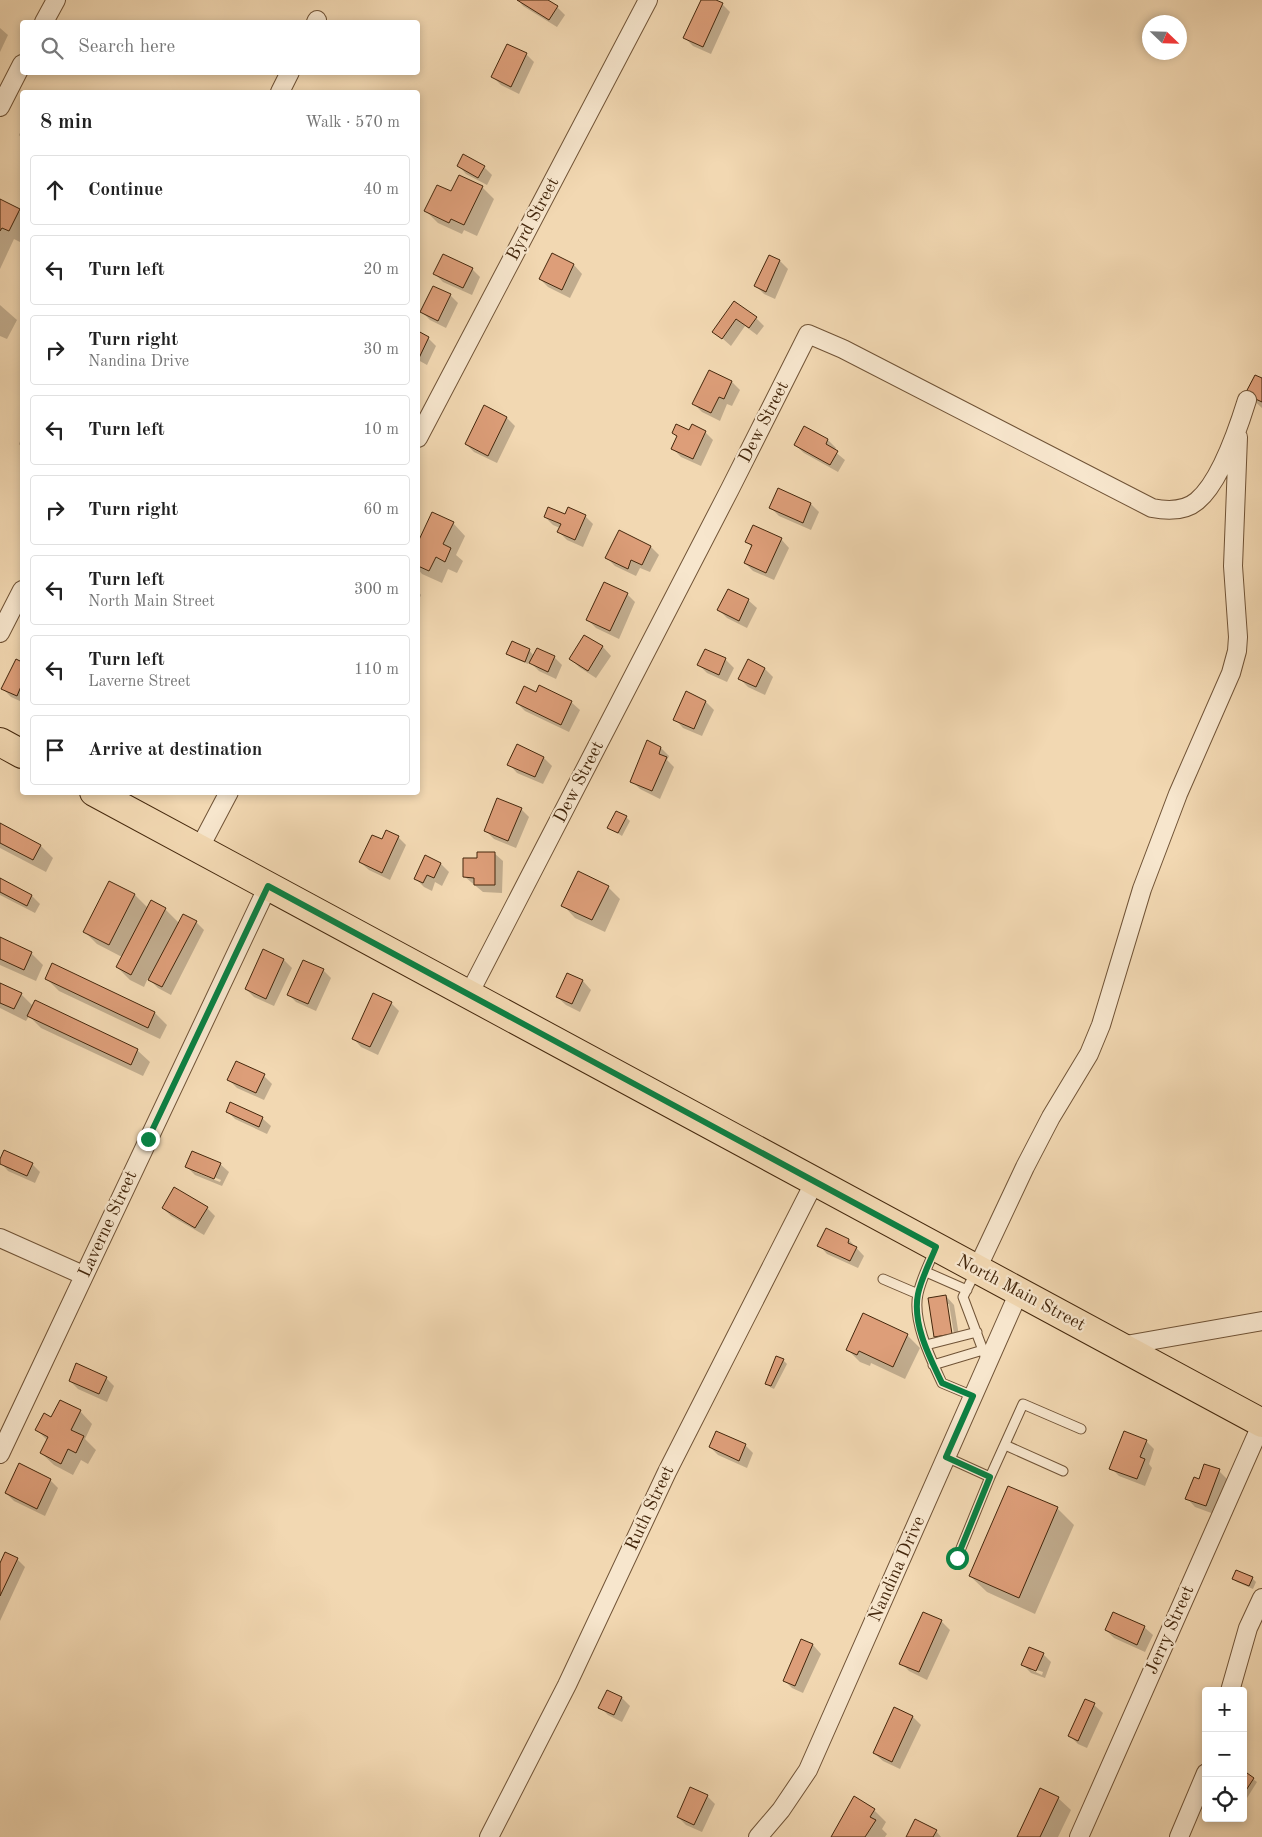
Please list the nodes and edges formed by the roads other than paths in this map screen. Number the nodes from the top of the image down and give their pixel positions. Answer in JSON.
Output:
{"nodes":[{"id":1,"x":56,"y":0,"type":"edge"},
{"id":2,"x":648,"y":0,"type":"edge"},
{"id":3,"x":45,"y":20,"type":"edge"},
{"id":4,"x":20,"y":68,"type":"edge"},
{"id":5,"x":288,"y":75,"type":"edge"},
{"id":6,"x":281,"y":90,"type":"edge"},
{"id":7,"x":0,"y":107,"type":"edge"},
{"id":8,"x":1247,"y":400,"type":"dead end"},
{"id":9,"x":1239,"y":427,"type":"junction"},
{"id":10,"x":420,"y":434,"type":"edge"},
{"id":11,"x":20,"y":594,"type":"edge"},
{"id":12,"x":0,"y":633,"type":"edge"},
{"id":13,"x":0,"y":742,"type":"edge"},
{"id":14,"x":20,"y":753,"type":"edge"},
{"id":15,"x":100,"y":795,"type":"edge"},
{"id":16,"x":227,"y":795,"type":"edge"},
{"id":17,"x":199,"y":849,"type":"junction"},
{"id":18,"x":268,"y":886,"type":"junction"},
{"id":19,"x":469,"y":994,"type":"junction"},
{"id":20,"x":815,"y":1182,"type":"junction"},
{"id":21,"x":0,"y":1238,"type":"edge"},
{"id":22,"x":931,"y":1259,"type":"junction"},
{"id":23,"x":83,"y":1275,"type":"junction"},
{"id":24,"x":883,"y":1279,"type":"dead end"},
{"id":25,"x":972,"y":1279,"type":"junction"},
{"id":26,"x":1019,"y":1292,"type":"junction"},
{"id":27,"x":918,"y":1294,"type":"junction"},
{"id":28,"x":1262,"y":1321,"type":"edge"},
{"id":29,"x":977,"y":1332,"type":"junction"},
{"id":30,"x":926,"y":1345,"type":"junction"},
{"id":31,"x":1120,"y":1346,"type":"junction"},
{"id":32,"x":986,"y":1356,"type":"junction"},
{"id":33,"x":933,"y":1365,"type":"junction"},
{"id":34,"x":973,"y":1396,"type":"junction"},
{"id":35,"x":1262,"y":1423,"type":"edge"},
{"id":36,"x":1081,"y":1429,"type":"dead end"},
{"id":37,"x":1005,"y":1445,"type":"junction"},
{"id":38,"x":0,"y":1454,"type":"edge"},
{"id":39,"x":946,"y":1457,"type":"junction"},
{"id":40,"x":1063,"y":1472,"type":"dead end"},
{"id":41,"x":990,"y":1477,"type":"junction"},
{"id":42,"x":957,"y":1558,"type":"dead end"},
{"id":43,"x":1262,"y":1598,"type":"edge"},
{"id":44,"x":1231,"y":1687,"type":"edge"},
{"id":45,"x":1204,"y":1777,"type":"edge"},
{"id":46,"x":489,"y":1837,"type":"edge"},
{"id":47,"x":758,"y":1837,"type":"edge"},
{"id":48,"x":1079,"y":1837,"type":"edge"},
{"id":49,"x":1179,"y":1837,"type":"edge"}],
"edges":[{"from":1,"to":3,"type":"street"},
{"from":2,"to":10,"type":"street","name":"Byrd Street"},
{"from":4,"to":7,"type":"street"},
{"from":5,"to":6,"type":"street"},
{"from":8,"to":9,"type":"street","name":"Dew Street"},
{"from":9,"to":19,"type":"street","name":"Dew Street"},
{"from":9,"to":25,"type":"street"},
{"from":11,"to":12,"type":"street"},
{"from":13,"to":14,"type":"main road"},
{"from":15,"to":17,"type":"main road","name":"North Main Street"},
{"from":16,"to":17,"type":"street"},
{"from":17,"to":18,"type":"main road","name":"North Main Street"},
{"from":18,"to":19,"type":"main road","name":"North Main Street"},
{"from":18,"to":23,"type":"street","name":"Laverne Street"},
{"from":19,"to":20,"type":"main road","name":"North Main Street"},
{"from":20,"to":22,"type":"main road","name":"North Main Street"},
{"from":20,"to":46,"type":"street","name":"Ruth Street"},
{"from":21,"to":23,"type":"street"},
{"from":22,"to":25,"type":"main road","name":"North Main Street"},
{"from":22,"to":27,"type":"lane"},
{"from":23,"to":38,"type":"street","name":"Laverne Street"},
{"from":24,"to":27,"type":"lane"},
{"from":25,"to":26,"type":"main road","name":"North Main Street"},
{"from":25,"to":29,"type":"lane"},
{"from":26,"to":31,"type":"main road","name":"North Main Street"},
{"from":26,"to":32,"type":"street","name":"Nandina Drive"},
{"from":27,"to":30,"type":"lane"},
{"from":28,"to":31,"type":"street"},
{"from":29,"to":30,"type":"lane"},
{"from":29,"to":32,"type":"lane"},
{"from":30,"to":33,"type":"lane"},
{"from":31,"to":35,"type":"main road","name":"North Main Street"},
{"from":32,"to":33,"type":"lane"},
{"from":32,"to":34,"type":"street","name":"Nandina Drive"},
{"from":33,"to":34,"type":"lane"},
{"from":34,"to":39,"type":"street","name":"Nandina Drive"},
{"from":35,"to":48,"type":"street","name":"Jerry Street"},
{"from":36,"to":37,"type":"lane"},
{"from":37,"to":40,"type":"lane"},
{"from":37,"to":41,"type":"lane"},
{"from":39,"to":41,"type":"lane"},
{"from":39,"to":47,"type":"street","name":"Nandina Drive"},
{"from":41,"to":42,"type":"lane"},
{"from":43,"to":44,"type":"street"},
{"from":45,"to":49,"type":"street"}]}
